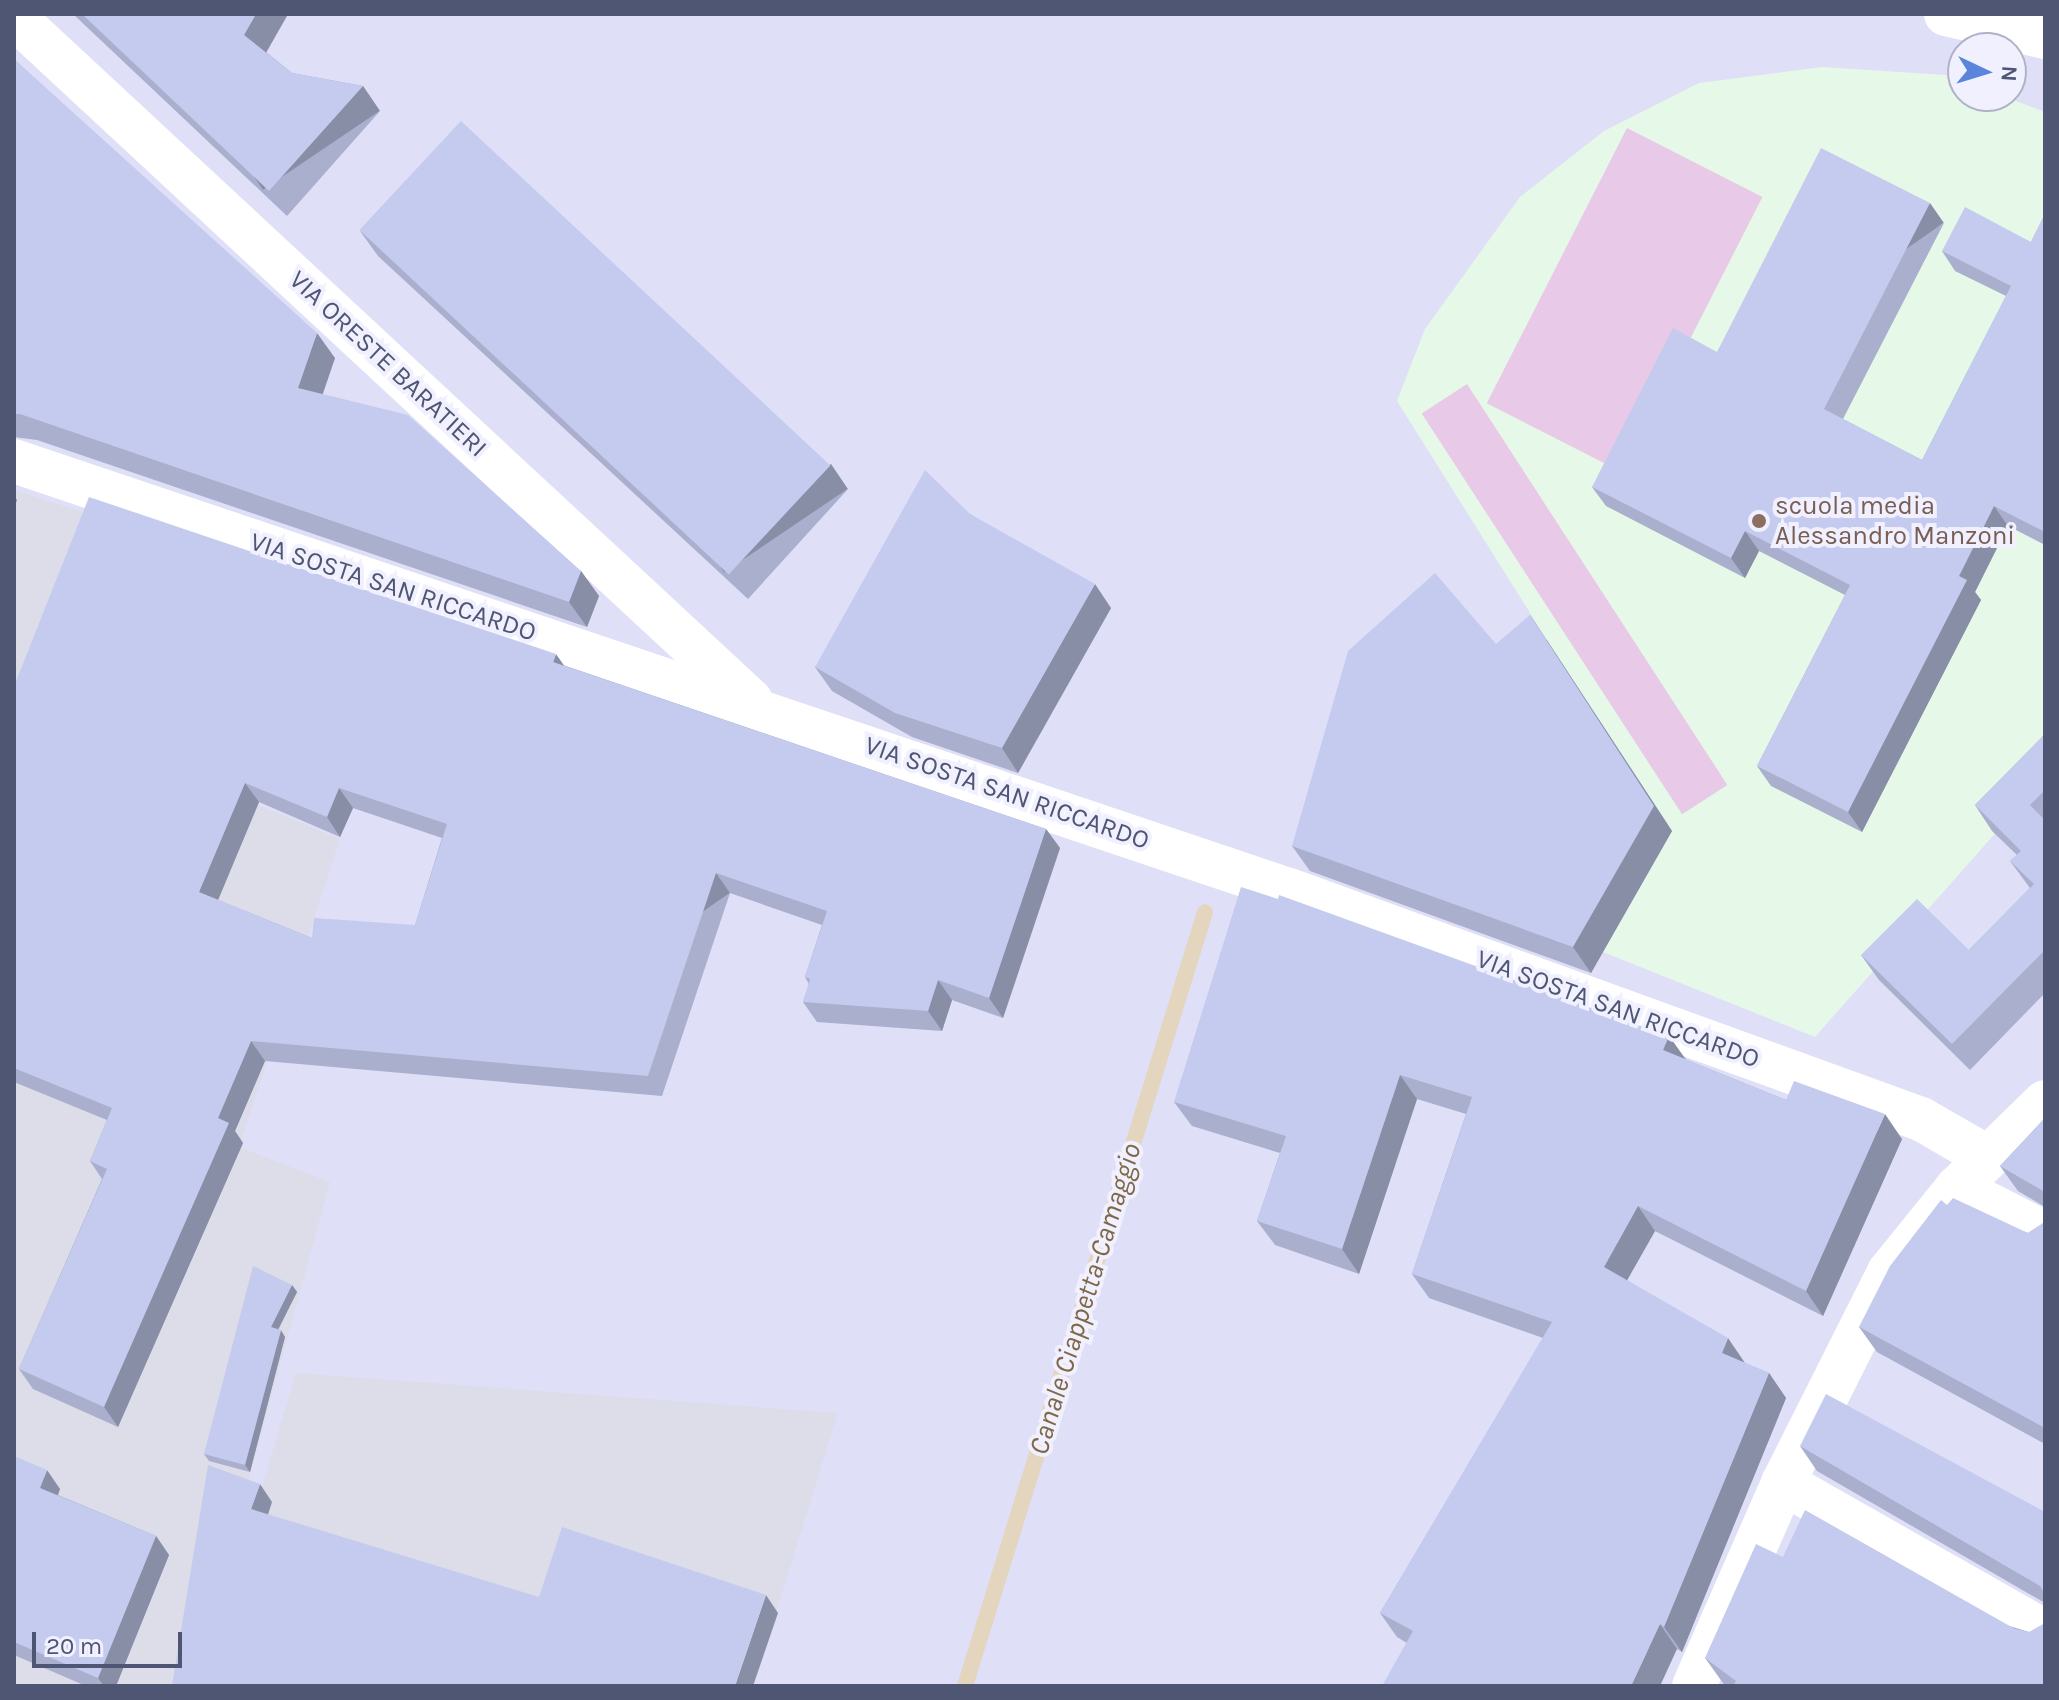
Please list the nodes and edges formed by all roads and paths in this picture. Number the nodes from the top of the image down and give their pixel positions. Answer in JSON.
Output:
{"nodes":[{"id":1,"x":1946,"y":14,"type":"edge"},
{"id":2,"x":14,"y":17,"type":"edge"},
{"id":3,"x":2045,"y":37,"type":"edge"},
{"id":4,"x":14,"y":461,"type":"edge"},
{"id":5,"x":762,"y":710,"type":"junction"},
{"id":6,"x":2045,"y":1102,"type":"edge"},
{"id":7,"x":1987,"y":1157,"type":"junction"},
{"id":8,"x":1957,"y":1188,"type":"junction"},
{"id":9,"x":2045,"y":1233,"type":"edge"},
{"id":10,"x":1783,"y":1483,"type":"junction"},
{"id":11,"x":2045,"y":1632,"type":"edge"},
{"id":12,"x":1694,"y":1686,"type":"edge"}],
"edges":[{"from":1,"to":3,"type":"street"},
{"from":2,"to":5,"type":"street","name":"VIA ORESTE BARATIERI"},
{"from":4,"to":5,"type":"street","name":"VIA SOSTA SAN RICCARDO"},
{"from":5,"to":7,"type":"street","name":"VIA SOSTA SAN RICCARDO"},
{"from":6,"to":7,"type":"street"},
{"from":7,"to":8,"type":"street"},
{"from":8,"to":9,"type":"street"},
{"from":8,"to":10,"type":"street"},
{"from":10,"to":11,"type":"street"},
{"from":10,"to":12,"type":"street"}]}
